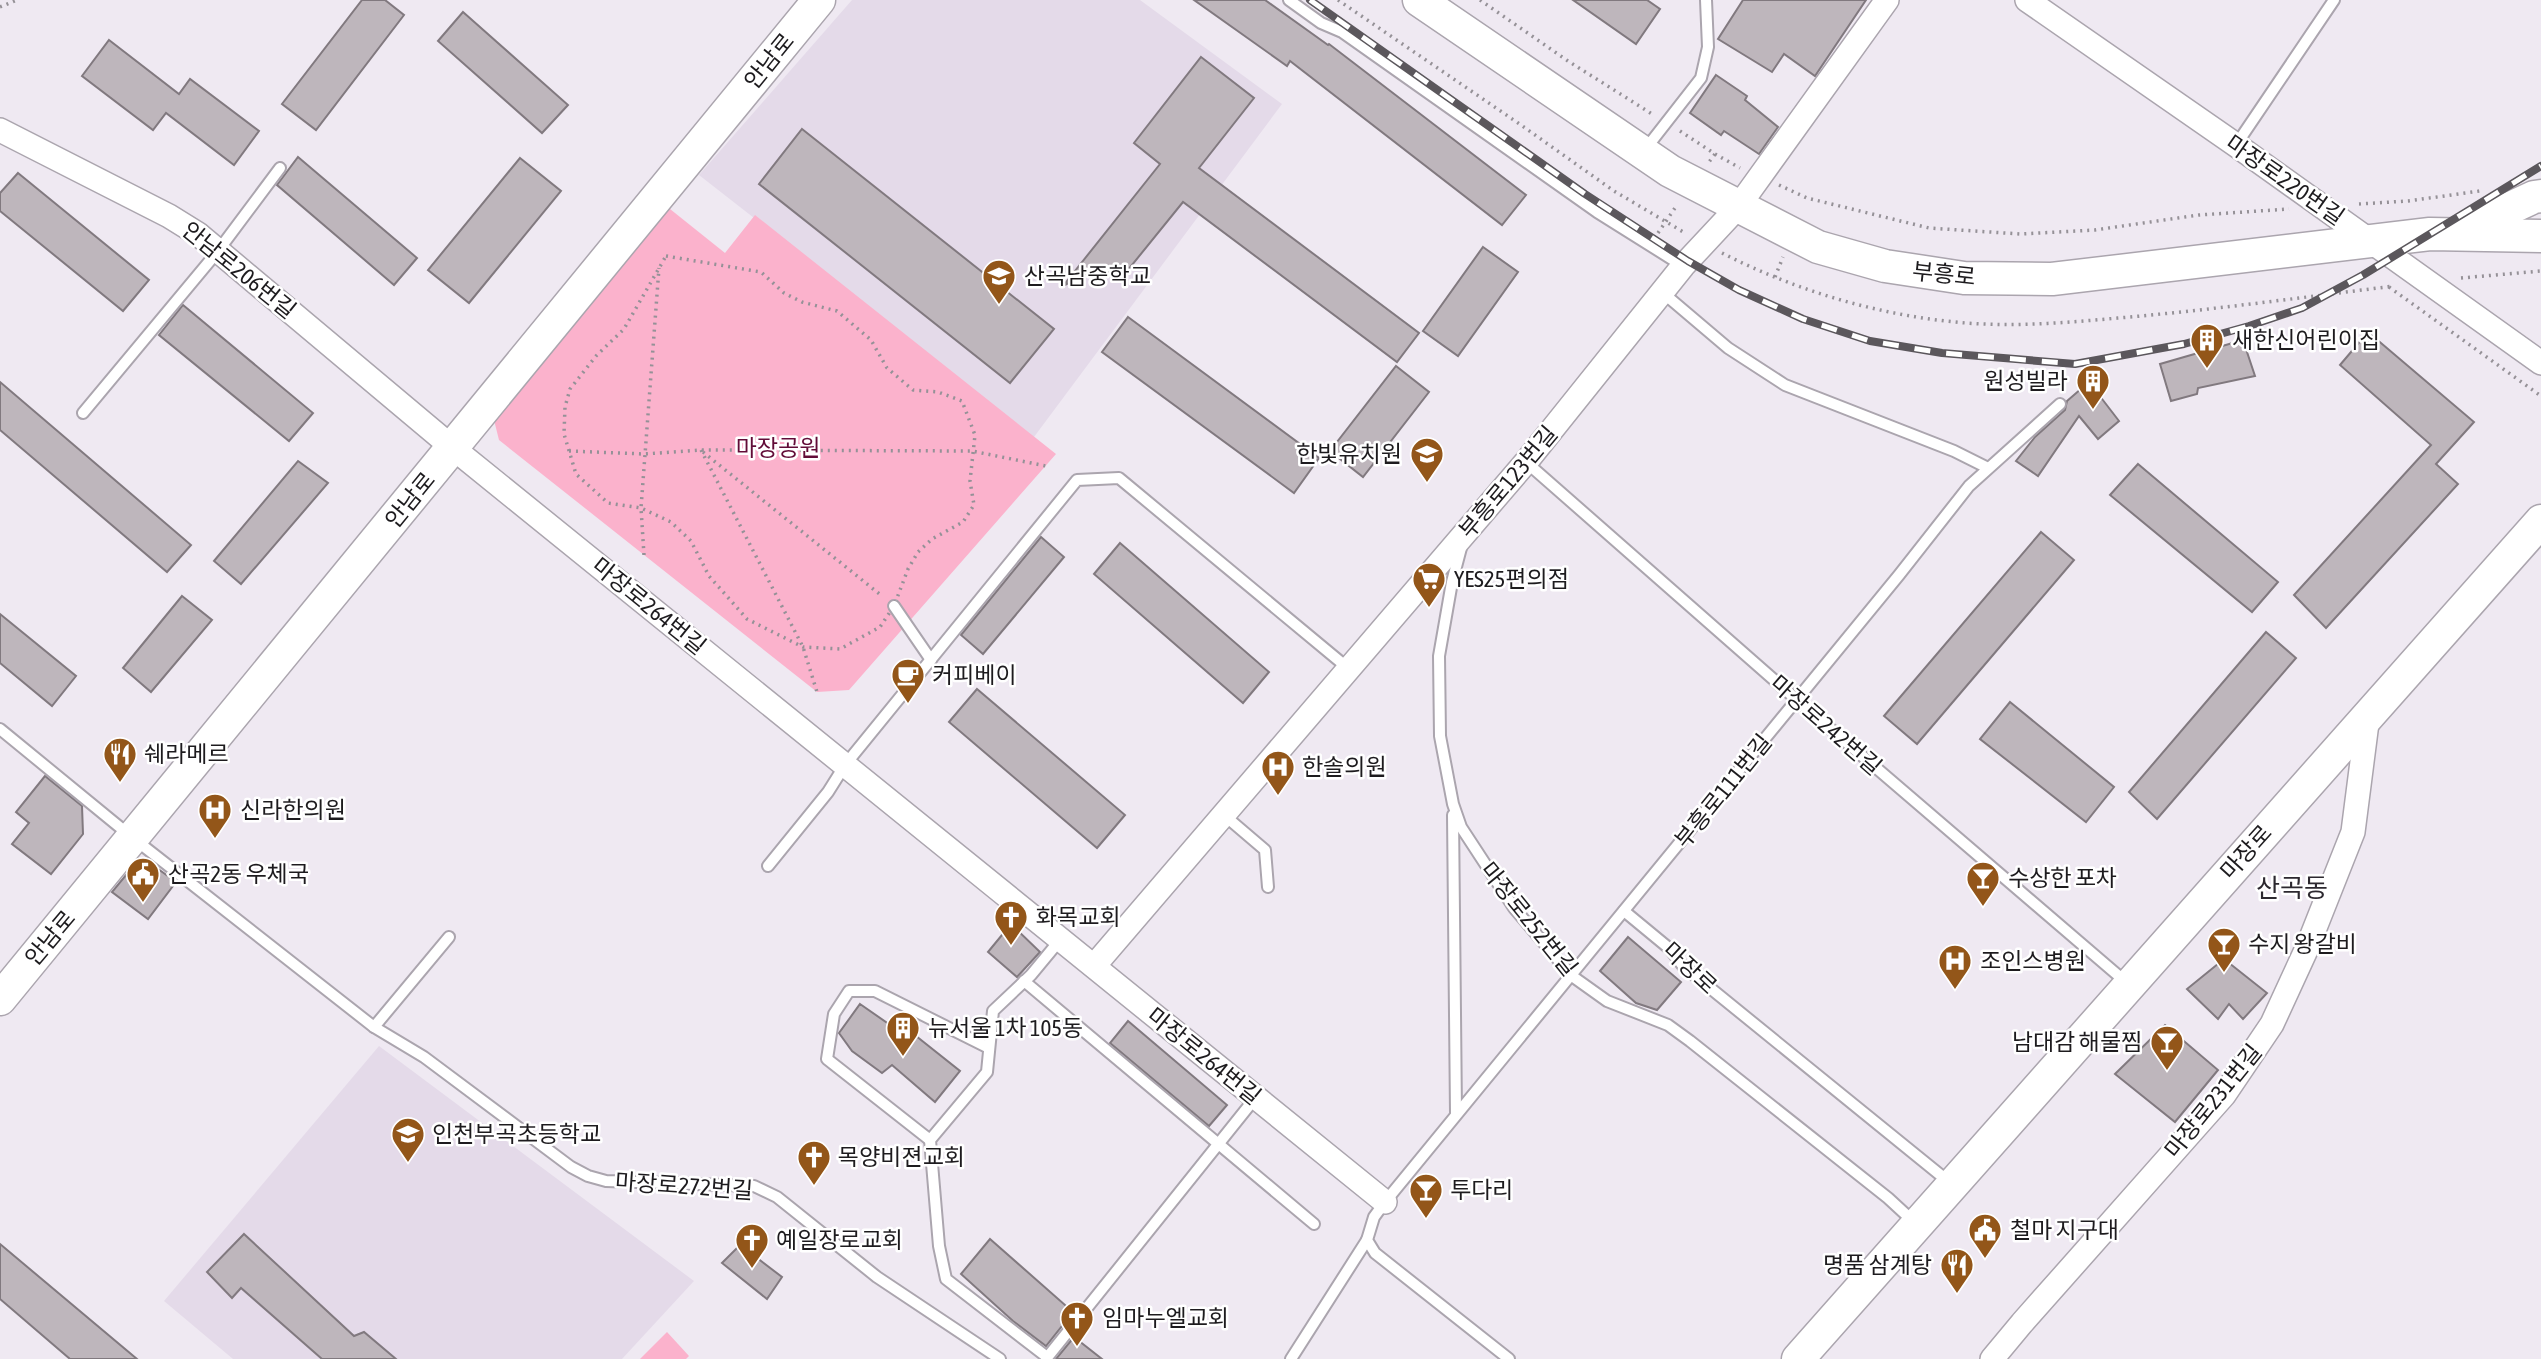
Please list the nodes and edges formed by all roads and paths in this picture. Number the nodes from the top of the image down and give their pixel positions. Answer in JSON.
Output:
{"nodes":[{"id":1,"x":17,"y":0,"type":"edge"},
{"id":2,"x":819,"y":0,"type":"edge"},
{"id":3,"x":1289,"y":0,"type":"edge"},
{"id":4,"x":1338,"y":0,"type":"edge"},
{"id":5,"x":1419,"y":0,"type":"edge"},
{"id":6,"x":1706,"y":0,"type":"edge"},
{"id":7,"x":1887,"y":0,"type":"edge"},
{"id":8,"x":2027,"y":0,"type":"edge"},
{"id":9,"x":2334,"y":0,"type":"edge"},
{"id":10,"x":0,"y":7,"type":"edge"},
{"id":11,"x":0,"y":130,"type":"edge"},
{"id":12,"x":2236,"y":145,"type":"junction"},
{"id":13,"x":1643,"y":152,"type":"junction"},
{"id":14,"x":280,"y":167,"type":"dead end"},
{"id":15,"x":2482,"y":191,"type":"dead end"},
{"id":16,"x":2541,"y":196,"type":"edge"},
{"id":17,"x":1738,"y":207,"type":"junction"},
{"id":18,"x":2322,"y":207,"type":"junction"},
{"id":19,"x":1855,"y":208,"type":"dead end"},
{"id":20,"x":2454,"y":235,"type":"junction"},
{"id":21,"x":2541,"y":236,"type":"edge"},
{"id":22,"x":2372,"y":242,"type":"junction"},
{"id":23,"x":1704,"y":243,"type":"junction"},
{"id":24,"x":218,"y":251,"type":"junction"},
{"id":25,"x":659,"y":265,"type":"junction"},
{"id":26,"x":1683,"y":266,"type":"junction"},
{"id":27,"x":2541,"y":271,"type":"edge"},
{"id":28,"x":2428,"y":282,"type":"junction"},
{"id":29,"x":2389,"y":287,"type":"junction"},
{"id":30,"x":1662,"y":292,"type":"junction"},
{"id":31,"x":2541,"y":363,"type":"edge"},
{"id":32,"x":2541,"y":396,"type":"edge"},
{"id":33,"x":2060,"y":404,"type":"dead end"},
{"id":34,"x":83,"y":413,"type":"dead end"},
{"id":35,"x":453,"y":448,"type":"junction"},
{"id":36,"x":701,"y":450,"type":"junction"},
{"id":37,"x":569,"y":451,"type":"junction"},
{"id":38,"x":972,"y":451,"type":"junction"},
{"id":39,"x":645,"y":454,"type":"junction"},
{"id":40,"x":1526,"y":463,"type":"junction"},
{"id":41,"x":1046,"y":466,"type":"dead end"},
{"id":42,"x":1988,"y":468,"type":"junction"},
{"id":43,"x":641,"y":508,"type":"junction"},
{"id":44,"x":2541,"y":521,"type":"edge"},
{"id":45,"x":1464,"y":534,"type":"junction"},
{"id":46,"x":644,"y":555,"type":"dead end"},
{"id":47,"x":894,"y":606,"type":"junction"},
{"id":48,"x":803,"y":647,"type":"junction"},
{"id":49,"x":931,"y":660,"type":"junction"},
{"id":50,"x":1349,"y":669,"type":"junction"},
{"id":51,"x":817,"y":692,"type":"dead end"},
{"id":52,"x":1797,"y":700,"type":"junction"},
{"id":53,"x":2368,"y":715,"type":"junction"},
{"id":54,"x":0,"y":729,"type":"edge"},
{"id":55,"x":845,"y":765,"type":"junction"},
{"id":56,"x":1452,"y":804,"type":"junction"},
{"id":57,"x":1224,"y":815,"type":"junction"},
{"id":58,"x":133,"y":838,"type":"junction"},
{"id":59,"x":768,"y":866,"type":"dead end"},
{"id":60,"x":1268,"y":887,"type":"dead end"},
{"id":61,"x":1624,"y":911,"type":"junction"},
{"id":62,"x":449,"y":937,"type":"dead end"},
{"id":63,"x":1060,"y":940,"type":"junction"},
{"id":64,"x":1094,"y":966,"type":"junction"},
{"id":65,"x":1572,"y":976,"type":"junction"},
{"id":66,"x":1024,"y":981,"type":"junction"},
{"id":67,"x":2129,"y":984,"type":"junction"},
{"id":68,"x":0,"y":999,"type":"edge"},
{"id":69,"x":374,"y":1027,"type":"junction"},
{"id":70,"x":989,"y":1048,"type":"junction"},
{"id":71,"x":1256,"y":1097,"type":"junction"},
{"id":72,"x":1456,"y":1113,"type":"junction"},
{"id":73,"x":930,"y":1140,"type":"junction"},
{"id":74,"x":1217,"y":1145,"type":"junction"},
{"id":75,"x":1951,"y":1184,"type":"junction"},
{"id":76,"x":1385,"y":1202,"type":"junction"},
{"id":77,"x":1314,"y":1224,"type":"dead end"},
{"id":78,"x":1916,"y":1224,"type":"junction"},
{"id":79,"x":1367,"y":1240,"type":"junction"},
{"id":80,"x":1046,"y":1358,"type":"edge"},
{"id":81,"x":1000,"y":1359,"type":"edge"},
{"id":82,"x":1291,"y":1359,"type":"edge"},
{"id":83,"x":1509,"y":1359,"type":"edge"},
{"id":84,"x":1798,"y":1359,"type":"edge"},
{"id":85,"x":1993,"y":1359,"type":"edge"}],
"edges":[{"from":1,"to":10,"type":"path"},
{"from":2,"to":35,"type":"main road","name":"안남로"},
{"from":3,"to":26,"type":"lane"},
{"from":4,"to":23,"type":"path"},
{"from":5,"to":13,"type":"main road","name":"부흥로"},
{"from":6,"to":13,"type":"lane"},
{"from":7,"to":17,"type":"street"},
{"from":8,"to":12,"type":"street","name":"마장로220번길"},
{"from":9,"to":12,"type":"lane"},
{"from":11,"to":24,"type":"street","name":"안남로206번길"},
{"from":12,"to":18,"type":"street","name":"마장로220번길"},
{"from":13,"to":17,"type":"main road","name":"부흥로"},
{"from":14,"to":24,"type":"lane"},
{"from":15,"to":18,"type":"path"},
{"from":16,"to":20,"type":"main road"},
{"from":17,"to":22,"type":"main road","name":"부흥로"},
{"from":17,"to":23,"type":"street","name":"부흥로123번길"},
{"from":18,"to":19,"type":"path"},
{"from":18,"to":22,"type":"street","name":"마장로220번길"},
{"from":20,"to":21,"type":"main road","name":"부흥로"},
{"from":20,"to":22,"type":"main road","name":"부흥로"},
{"from":22,"to":28,"type":"street","name":"마장로220번길"},
{"from":23,"to":26,"type":"street","name":"부흥로123번길"},
{"from":23,"to":29,"type":"path"},
{"from":24,"to":34,"type":"lane"},
{"from":24,"to":35,"type":"street","name":"안남로206번길"},
{"from":25,"to":37,"type":"path"},
{"from":25,"to":38,"type":"path"},
{"from":25,"to":39,"type":"path"},
{"from":26,"to":30,"type":"street","name":"부흥로123번길"},
{"from":27,"to":28,"type":"path"},
{"from":28,"to":29,"type":"path"},
{"from":28,"to":31,"type":"street","name":"마장로220번길"},
{"from":29,"to":32,"type":"path"},
{"from":30,"to":40,"type":"street","name":"부흥로123번길"},
{"from":30,"to":42,"type":"lane"},
{"from":33,"to":42,"type":"lane","name":"부흥로111번길"},
{"from":35,"to":55,"type":"street","name":"마장로264번길"},
{"from":35,"to":58,"type":"main road","name":"안남로"},
{"from":36,"to":38,"type":"path"},
{"from":36,"to":39,"type":"path"},
{"from":36,"to":47,"type":"path"},
{"from":36,"to":48,"type":"path"},
{"from":37,"to":39,"type":"path"},
{"from":37,"to":43,"type":"path"},
{"from":38,"to":41,"type":"path"},
{"from":38,"to":47,"type":"path"},
{"from":39,"to":43,"type":"path"},
{"from":40,"to":45,"type":"street","name":"부흥로123번길"},
{"from":40,"to":52,"type":"lane","name":"마장로242번길"},
{"from":42,"to":52,"type":"lane","name":"부흥로111번길"},
{"from":43,"to":46,"type":"path"},
{"from":43,"to":48,"type":"path"},
{"from":44,"to":53,"type":"main road","name":"마장로"},
{"from":45,"to":50,"type":"street","name":"부흥로123번길"},
{"from":45,"to":56,"type":"lane","name":"마장로252번길"},
{"from":47,"to":48,"type":"path"},
{"from":47,"to":49,"type":"lane"},
{"from":48,"to":51,"type":"path"},
{"from":49,"to":50,"type":"lane"},
{"from":49,"to":55,"type":"lane"},
{"from":50,"to":57,"type":"street","name":"부흥로123번길"},
{"from":52,"to":61,"type":"lane","name":"부흥로111번길"},
{"from":52,"to":67,"type":"lane","name":"마장로242번길"},
{"from":53,"to":67,"type":"main road","name":"마장로"},
{"from":53,"to":85,"type":"street","name":"마장로231번길"},
{"from":54,"to":58,"type":"lane","name":"마장로272번길"},
{"from":55,"to":59,"type":"lane"},
{"from":55,"to":63,"type":"street","name":"마장로264번길"},
{"from":56,"to":65,"type":"lane","name":"마장로252번길"},
{"from":56,"to":72,"type":"lane"},
{"from":57,"to":60,"type":"lane"},
{"from":57,"to":64,"type":"street","name":"부흥로123번길"},
{"from":58,"to":68,"type":"main road","name":"안남로"},
{"from":58,"to":69,"type":"lane","name":"마장로272번길"},
{"from":61,"to":65,"type":"lane","name":"부흥로111번길"},
{"from":61,"to":75,"type":"lane","name":"마장로"},
{"from":62,"to":69,"type":"lane"},
{"from":63,"to":64,"type":"street","name":"마장로264번길"},
{"from":63,"to":66,"type":"lane"},
{"from":64,"to":71,"type":"street","name":"마장로264번길"},
{"from":65,"to":72,"type":"lane","name":"부흥로111번길"},
{"from":65,"to":78,"type":"lane","name":"마장로252번길"},
{"from":66,"to":70,"type":"lane"},
{"from":66,"to":74,"type":"lane"},
{"from":67,"to":75,"type":"main road","name":"마장로"},
{"from":69,"to":81,"type":"lane","name":"마장로272번길"},
{"from":70,"to":73,"type":"lane"},
{"from":70,"to":73,"type":"lane"},
{"from":71,"to":74,"type":"lane"},
{"from":71,"to":76,"type":"street","name":"마장로264번길"},
{"from":72,"to":76,"type":"lane","name":"부흥로111번길"},
{"from":73,"to":80,"type":"lane"},
{"from":74,"to":77,"type":"lane"},
{"from":74,"to":80,"type":"lane"},
{"from":75,"to":78,"type":"main road","name":"마장로"},
{"from":76,"to":79,"type":"lane"},
{"from":78,"to":84,"type":"main road","name":"마장로"},
{"from":79,"to":82,"type":"lane"},
{"from":79,"to":83,"type":"lane"}]}
